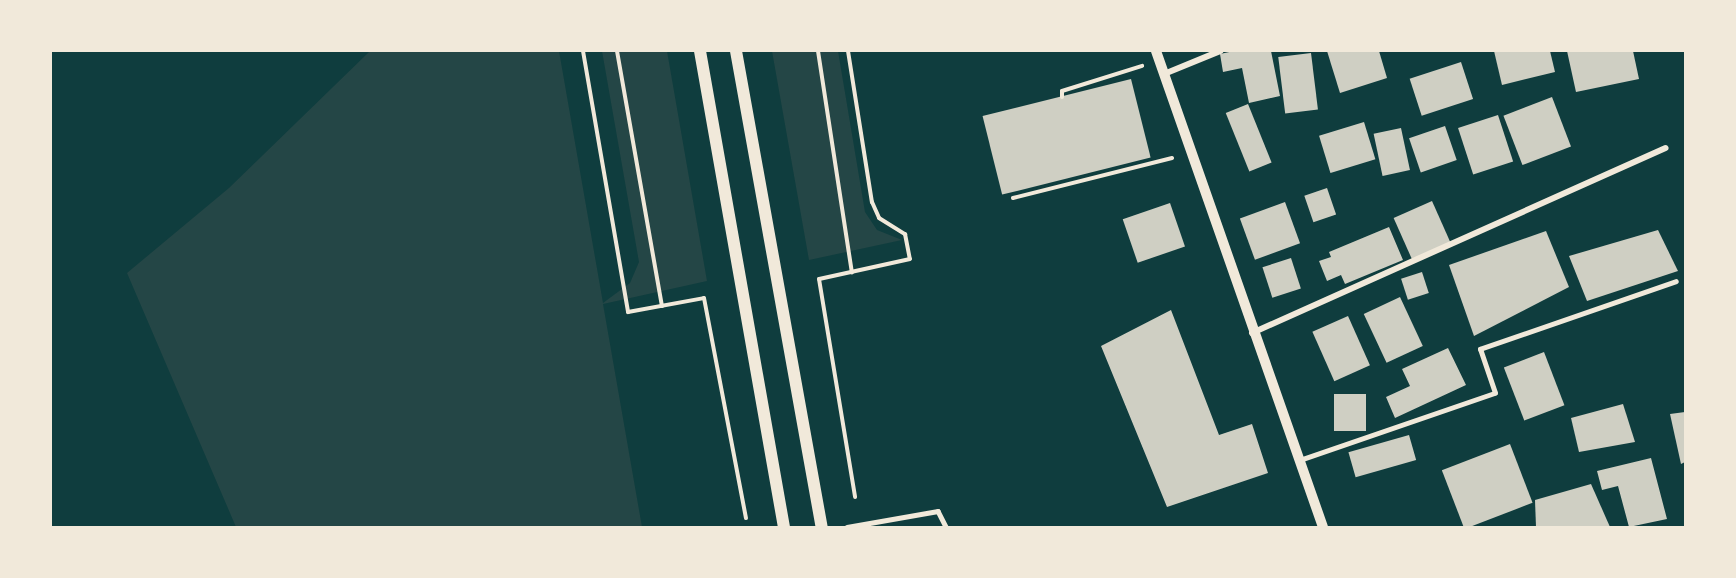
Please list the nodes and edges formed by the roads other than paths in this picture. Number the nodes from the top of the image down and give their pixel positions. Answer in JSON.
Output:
{"nodes":[{"id":1,"x":700,"y":51,"type":"edge"},
{"id":2,"x":736,"y":51,"type":"edge"},
{"id":3,"x":1220,"y":51,"type":"edge"},
{"id":4,"x":1158,"y":56,"type":"edge"},
{"id":5,"x":1164,"y":74,"type":"junction"},
{"id":6,"x":1665,"y":148,"type":"dead end"},
{"id":7,"x":1676,"y":281,"type":"dead end"},
{"id":8,"x":1252,"y":333,"type":"junction"},
{"id":9,"x":1298,"y":461,"type":"junction"},
{"id":10,"x":784,"y":527,"type":"edge"},
{"id":11,"x":822,"y":527,"type":"edge"},
{"id":12,"x":847,"y":527,"type":"edge"},
{"id":13,"x":946,"y":527,"type":"edge"},
{"id":14,"x":1323,"y":527,"type":"edge"}],
"edges":[{"from":1,"to":10,"type":"main road"},
{"from":2,"to":11,"type":"main road"},
{"from":3,"to":5,"type":"street"},
{"from":4,"to":5,"type":"street"},
{"from":5,"to":8,"type":"street"},
{"from":6,"to":8,"type":"street"},
{"from":7,"to":9,"type":"lane"},
{"from":8,"to":9,"type":"street"},
{"from":9,"to":14,"type":"street"},
{"from":12,"to":13,"type":"lane"}]}
